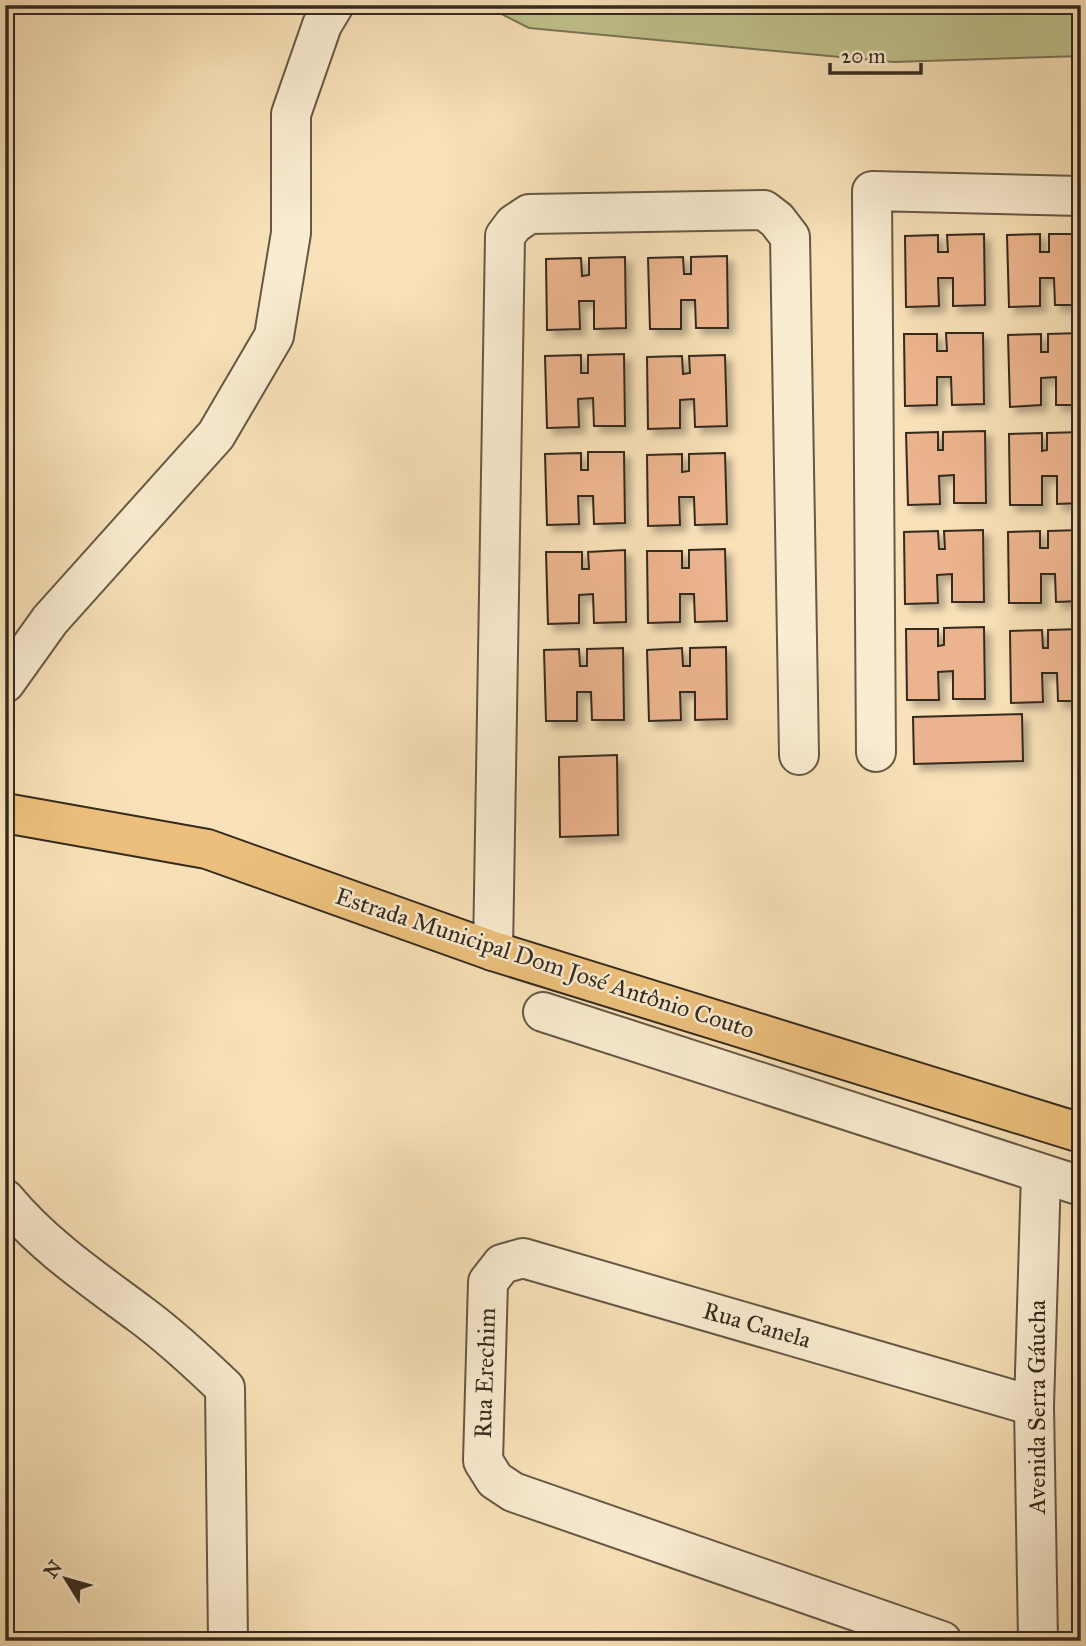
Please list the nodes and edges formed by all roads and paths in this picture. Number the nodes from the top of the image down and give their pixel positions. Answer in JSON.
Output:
{"nodes":[{"id":1,"x":334,"y":5,"type":"edge"},
{"id":2,"x":1081,"y":195,"type":"edge"},
{"id":3,"x":5,"y":683,"type":"edge"},
{"id":4,"x":876,"y":752,"type":"dead end"},
{"id":5,"x":799,"y":755,"type":"dead end"},
{"id":6,"x":5,"y":813,"type":"edge"},
{"id":7,"x":493,"y":951,"type":"junction"},
{"id":8,"x":543,"y":1012,"type":"dead end"},
{"id":9,"x":1081,"y":1133,"type":"edge"},
{"id":10,"x":1041,"y":1174,"type":"junction"},
{"id":11,"x":1081,"y":1186,"type":"edge"},
{"id":12,"x":5,"y":1199,"type":"edge"},
{"id":13,"x":488,"y":1282,"type":"joint"},
{"id":14,"x":1034,"y":1406,"type":"junction"},
{"id":15,"x":228,"y":1641,"type":"edge"},
{"id":16,"x":942,"y":1641,"type":"edge"},
{"id":17,"x":1038,"y":1641,"type":"edge"}],
"edges":[{"from":1,"to":3,"type":"street"},
{"from":2,"to":4,"type":"street"},
{"from":5,"to":7,"type":"street"},
{"from":6,"to":7,"type":"main road","name":"Estrada Municipal Dom José Antônio Couto"},
{"from":7,"to":9,"type":"main road","name":"Estrada Municipal Dom José Antônio Couto"},
{"from":8,"to":10,"type":"street"},
{"from":10,"to":11,"type":"street"},
{"from":10,"to":14,"type":"street","name":"Avenida Serra Gáucha"},
{"from":12,"to":15,"type":"street"},
{"from":13,"to":14,"type":"street","name":"Rua Canela"},
{"from":13,"to":16,"type":"street","name":"Rua Erechim"},
{"from":14,"to":17,"type":"street","name":"Avenida Serra Gáucha"}]}
